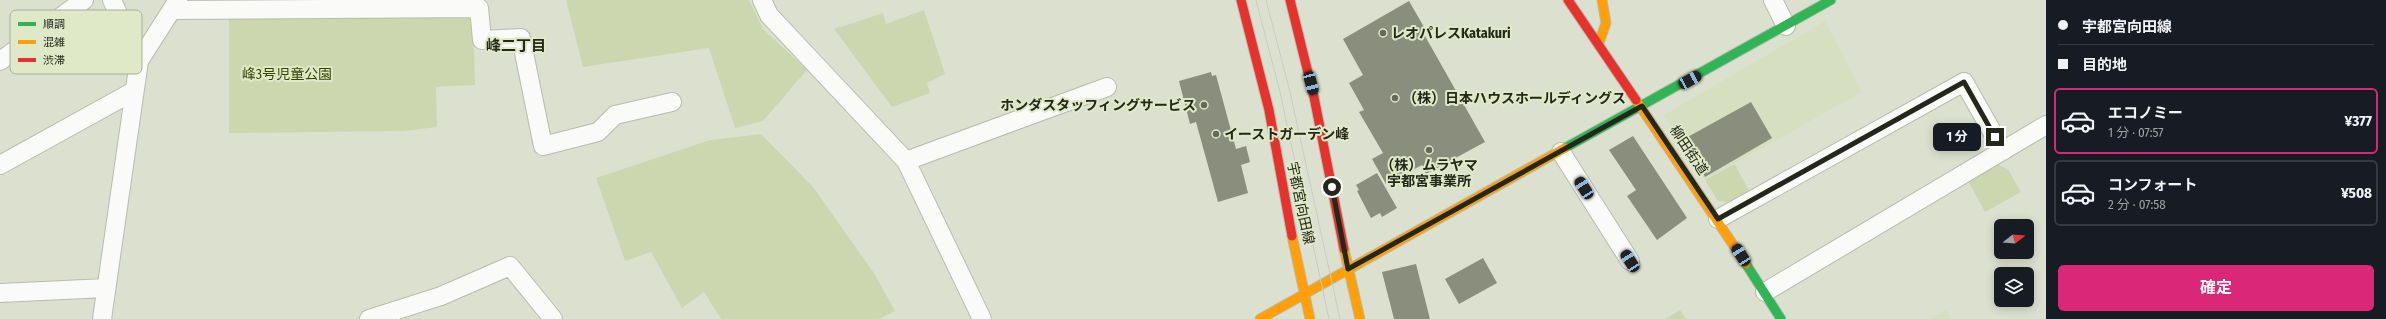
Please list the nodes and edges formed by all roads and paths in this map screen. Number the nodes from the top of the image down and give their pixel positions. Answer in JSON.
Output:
{"nodes":[{"id":1,"x":84,"y":0,"type":"edge"},
{"id":2,"x":112,"y":0,"type":"edge"},
{"id":3,"x":762,"y":0,"type":"edge"},
{"id":4,"x":1241,"y":0,"type":"edge"},
{"id":5,"x":1290,"y":0,"type":"edge"},
{"id":6,"x":1568,"y":0,"type":"edge"},
{"id":7,"x":1602,"y":0,"type":"edge"},
{"id":8,"x":1773,"y":0,"type":"edge"},
{"id":9,"x":1831,"y":0,"type":"edge"},
{"id":10,"x":175,"y":5,"type":"edge"},
{"id":11,"x":70,"y":10,"type":"edge"},
{"id":12,"x":116,"y":10,"type":"edge"},
{"id":13,"x":1786,"y":26,"type":"junction"},
{"id":14,"x":1599,"y":43,"type":"junction"},
{"id":15,"x":10,"y":54,"type":"edge"},
{"id":16,"x":142,"y":56,"type":"edge"},
{"id":17,"x":0,"y":61,"type":"edge"},
{"id":18,"x":137,"y":74,"type":"edge"},
{"id":19,"x":1107,"y":87,"type":"dead end"},
{"id":20,"x":134,"y":91,"type":"junction"},
{"id":21,"x":672,"y":102,"type":"dead end"},
{"id":22,"x":1642,"y":106,"type":"junction"},
{"id":23,"x":2046,"y":125,"type":"edge"},
{"id":24,"x":2003,"y":150,"type":"junction"},
{"id":25,"x":1560,"y":152,"type":"junction"},
{"id":26,"x":906,"y":162,"type":"junction"},
{"id":27,"x":0,"y":165,"type":"edge"},
{"id":28,"x":1718,"y":219,"type":"junction"},
{"id":29,"x":1630,"y":261,"type":"dead end"},
{"id":30,"x":1348,"y":269,"type":"junction"},
{"id":31,"x":106,"y":288,"type":"junction"},
{"id":32,"x":1765,"y":292,"type":"junction"},
{"id":33,"x":0,"y":293,"type":"edge"},
{"id":34,"x":1304,"y":293,"type":"junction"},
{"id":35,"x":102,"y":319,"type":"edge"},
{"id":36,"x":369,"y":319,"type":"edge"},
{"id":37,"x":553,"y":319,"type":"edge"},
{"id":38,"x":982,"y":319,"type":"edge"},
{"id":39,"x":1260,"y":319,"type":"edge"},
{"id":40,"x":1310,"y":319,"type":"edge"},
{"id":41,"x":1360,"y":319,"type":"edge"},
{"id":42,"x":1781,"y":319,"type":"edge"}],
"edges":[{"from":1,"to":11,"type":"street"},
{"from":2,"to":12,"type":"street"},
{"from":3,"to":26,"type":"street"},
{"from":4,"to":34,"type":"street","name":"宇都宮向田線"},
{"from":5,"to":30,"type":"street"},
{"from":6,"to":14,"type":"street","name":"柳田街道"},
{"from":7,"to":14,"type":"street"},
{"from":8,"to":13,"type":"street"},
{"from":9,"to":13,"type":"street"},
{"from":10,"to":16,"type":"street"},
{"from":10,"to":21,"type":"street"},
{"from":13,"to":22,"type":"street"},
{"from":14,"to":22,"type":"street","name":"柳田街道"},
{"from":15,"to":17,"type":"street"},
{"from":18,"to":20,"type":"street"},
{"from":19,"to":26,"type":"street"},
{"from":20,"to":27,"type":"street"},
{"from":20,"to":31,"type":"street"},
{"from":22,"to":25,"type":"street"},
{"from":22,"to":28,"type":"street","name":"柳田街道"},
{"from":23,"to":24,"type":"street"},
{"from":24,"to":28,"type":"street"},
{"from":24,"to":32,"type":"street"},
{"from":25,"to":29,"type":"street"},
{"from":25,"to":30,"type":"street"},
{"from":26,"to":38,"type":"street"},
{"from":28,"to":32,"type":"street","name":"柳田街道"},
{"from":30,"to":34,"type":"street"},
{"from":30,"to":41,"type":"street"},
{"from":31,"to":33,"type":"street"},
{"from":31,"to":35,"type":"street"},
{"from":32,"to":42,"type":"street","name":"柳田街道"},
{"from":34,"to":39,"type":"street"},
{"from":34,"to":40,"type":"street","name":"宇都宮向田線"},
{"from":36,"to":37,"type":"street"}]}
